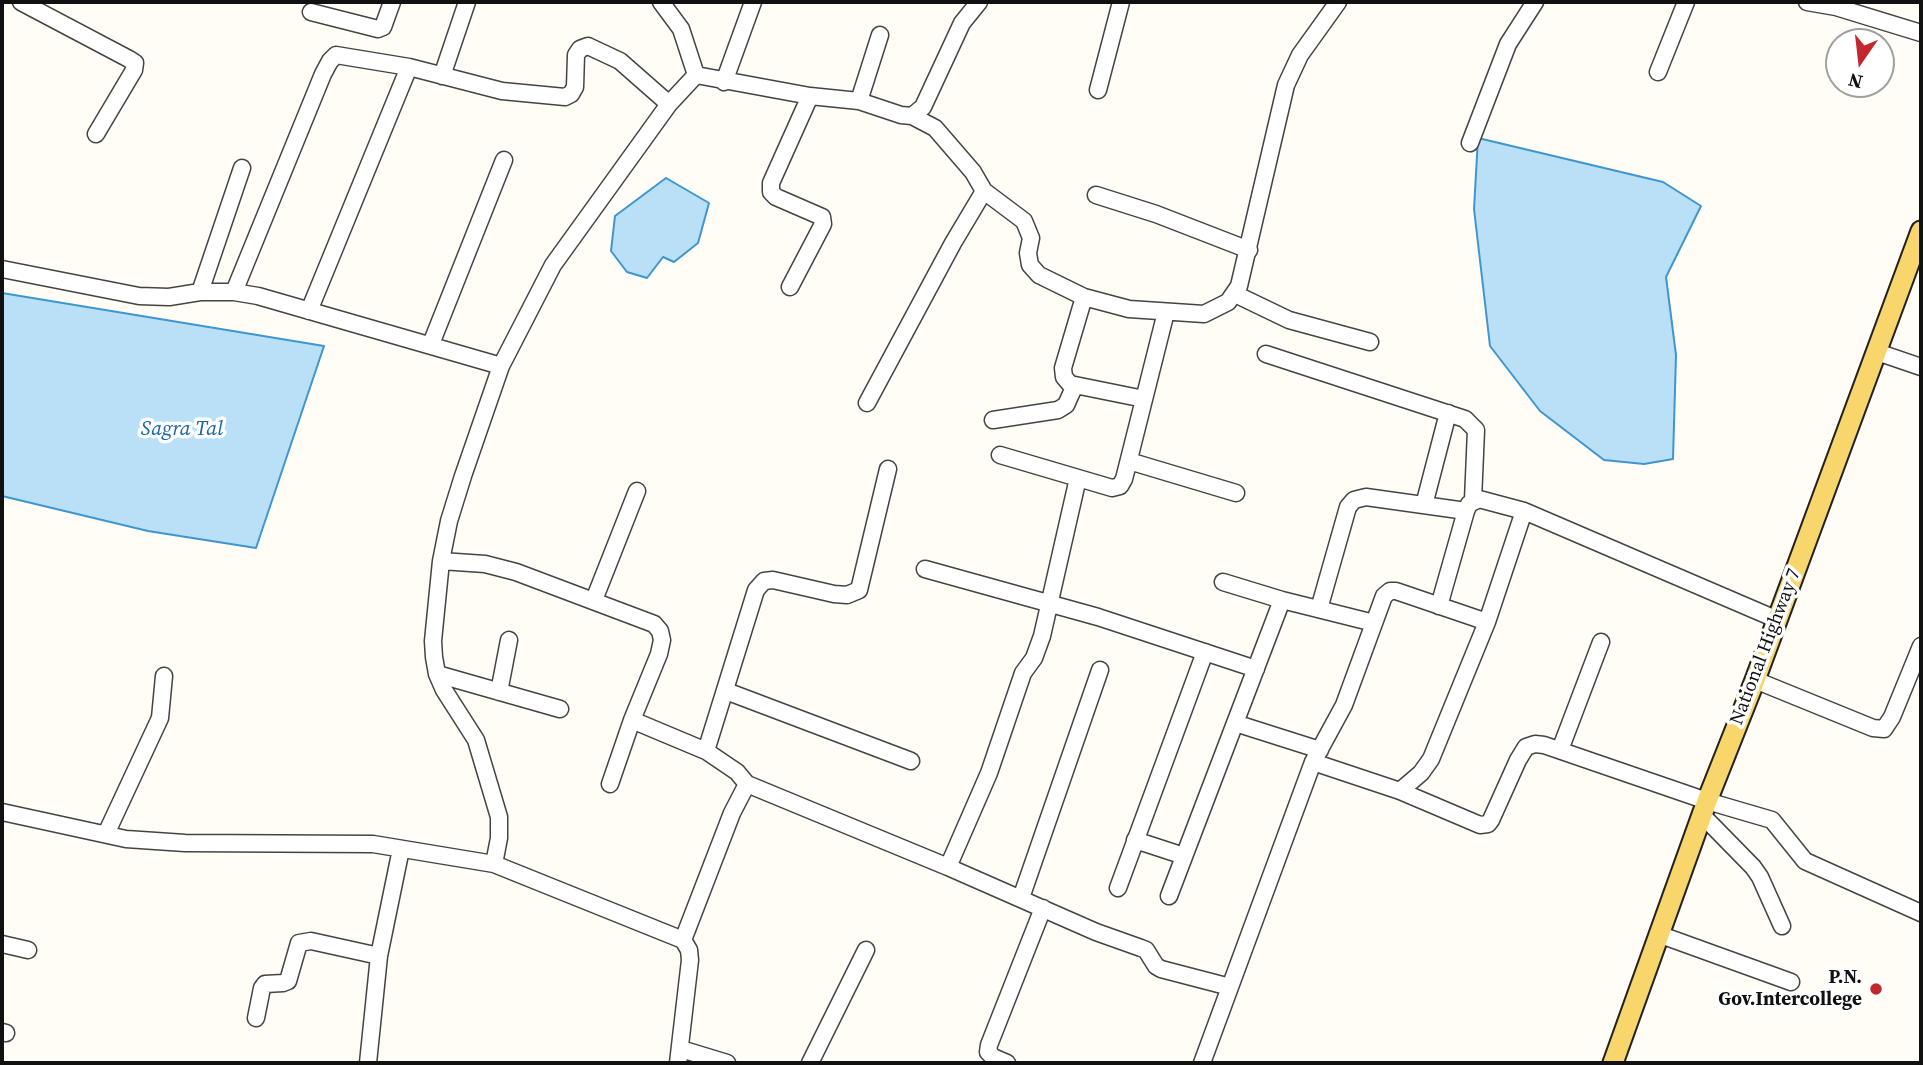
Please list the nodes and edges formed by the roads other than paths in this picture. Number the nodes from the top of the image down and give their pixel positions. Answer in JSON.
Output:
{"nodes":[{"id":1,"x":21,"y":2,"type":"edge"},
{"id":2,"x":391,"y":2,"type":"edge"},
{"id":3,"x":467,"y":2,"type":"edge"},
{"id":4,"x":661,"y":2,"type":"edge"},
{"id":5,"x":753,"y":2,"type":"edge"},
{"id":6,"x":979,"y":2,"type":"edge"},
{"id":7,"x":1121,"y":2,"type":"edge"},
{"id":8,"x":1338,"y":2,"type":"edge"},
{"id":9,"x":1535,"y":2,"type":"edge"},
{"id":10,"x":1686,"y":2,"type":"edge"},
{"id":11,"x":1807,"y":2,"type":"edge"},
{"id":12,"x":311,"y":12,"type":"dead end"},
{"id":13,"x":1921,"y":33,"type":"edge"},
{"id":14,"x":880,"y":35,"type":"dead end"},
{"id":15,"x":409,"y":67,"type":"junction"},
{"id":16,"x":1658,"y":72,"type":"dead end"},
{"id":17,"x":696,"y":75,"type":"junction"},
{"id":18,"x":442,"y":76,"type":"junction"},
{"id":19,"x":724,"y":82,"type":"junction"},
{"id":20,"x":1098,"y":90,"type":"dead end"},
{"id":21,"x":810,"y":96,"type":"junction"},
{"id":22,"x":859,"y":101,"type":"junction"},
{"id":23,"x":669,"y":104,"type":"junction"},
{"id":24,"x":912,"y":116,"type":"junction"},
{"id":25,"x":96,"y":134,"type":"dead end"},
{"id":26,"x":1470,"y":143,"type":"dead end"},
{"id":27,"x":505,"y":160,"type":"dead end"},
{"id":28,"x":242,"y":168,"type":"dead end"},
{"id":29,"x":984,"y":191,"type":"junction"},
{"id":30,"x":1096,"y":195,"type":"dead end"},
{"id":31,"x":1921,"y":231,"type":"edge"},
{"id":32,"x":1249,"y":250,"type":"junction"},
{"id":33,"x":2,"y":269,"type":"edge"},
{"id":34,"x":790,"y":288,"type":"dead end"},
{"id":35,"x":200,"y":292,"type":"junction"},
{"id":36,"x":234,"y":292,"type":"junction"},
{"id":37,"x":1235,"y":294,"type":"junction"},
{"id":38,"x":1084,"y":297,"type":"junction"},
{"id":39,"x":309,"y":310,"type":"junction"},
{"id":40,"x":1166,"y":312,"type":"junction"},
{"id":41,"x":1370,"y":342,"type":"dead end"},
{"id":42,"x":431,"y":344,"type":"junction"},
{"id":43,"x":1877,"y":352,"type":"junction"},
{"id":44,"x":1266,"y":354,"type":"dead end"},
{"id":45,"x":501,"y":366,"type":"junction"},
{"id":46,"x":1921,"y":367,"type":"edge"},
{"id":47,"x":1075,"y":385,"type":"junction"},
{"id":48,"x":1144,"y":399,"type":"junction"},
{"id":49,"x":867,"y":403,"type":"dead end"},
{"id":50,"x":1448,"y":413,"type":"junction"},
{"id":51,"x":993,"y":419,"type":"dead end"},
{"id":52,"x":1000,"y":455,"type":"dead end"},
{"id":53,"x":1129,"y":461,"type":"junction"},
{"id":54,"x":888,"y":470,"type":"dead end"},
{"id":55,"x":1078,"y":478,"type":"junction"},
{"id":56,"x":637,"y":491,"type":"dead end"},
{"id":57,"x":1236,"y":493,"type":"dead end"},
{"id":58,"x":1424,"y":505,"type":"junction"},
{"id":59,"x":1469,"y":505,"type":"junction"},
{"id":60,"x":1524,"y":511,"type":"junction"},
{"id":61,"x":441,"y":561,"type":"junction"},
{"id":62,"x":925,"y":569,"type":"dead end"},
{"id":63,"x":1223,"y":582,"type":"dead end"},
{"id":64,"x":594,"y":600,"type":"junction"},
{"id":65,"x":1282,"y":600,"type":"junction"},
{"id":66,"x":1049,"y":602,"type":"junction"},
{"id":67,"x":1439,"y":606,"type":"junction"},
{"id":68,"x":1319,"y":609,"type":"junction"},
{"id":69,"x":1777,"y":620,"type":"junction"},
{"id":70,"x":1488,"y":622,"type":"junction"},
{"id":71,"x":1374,"y":623,"type":"junction"},
{"id":72,"x":509,"y":640,"type":"dead end"},
{"id":73,"x":1601,"y":642,"type":"dead end"},
{"id":74,"x":1921,"y":646,"type":"edge"},
{"id":75,"x":1205,"y":652,"type":"junction"},
{"id":76,"x":1256,"y":669,"type":"junction"},
{"id":77,"x":1100,"y":670,"type":"dead end"},
{"id":78,"x":437,"y":674,"type":"junction"},
{"id":79,"x":164,"y":676,"type":"dead end"},
{"id":80,"x":1755,"y":680,"type":"junction"},
{"id":81,"x":726,"y":691,"type":"junction"},
{"id":82,"x":499,"y":692,"type":"junction"},
{"id":83,"x":560,"y":709,"type":"dead end"},
{"id":84,"x":632,"y":720,"type":"junction"},
{"id":85,"x":1235,"y":723,"type":"junction"},
{"id":86,"x":1560,"y":750,"type":"junction"},
{"id":87,"x":706,"y":751,"type":"junction"},
{"id":88,"x":1317,"y":756,"type":"junction"},
{"id":89,"x":911,"y":761,"type":"dead end"},
{"id":90,"x":610,"y":784,"type":"dead end"},
{"id":91,"x":747,"y":784,"type":"junction"},
{"id":92,"x":1400,"y":791,"type":"junction"},
{"id":93,"x":1705,"y":808,"type":"junction"},
{"id":94,"x":2,"y":812,"type":"edge"},
{"id":95,"x":106,"y":834,"type":"junction"},
{"id":96,"x":1135,"y":840,"type":"junction"},
{"id":97,"x":401,"y":849,"type":"junction"},
{"id":98,"x":1184,"y":856,"type":"junction"},
{"id":99,"x":495,"y":864,"type":"junction"},
{"id":100,"x":948,"y":867,"type":"junction"},
{"id":101,"x":1118,"y":888,"type":"dead end"},
{"id":102,"x":1169,"y":896,"type":"dead end"},
{"id":103,"x":1021,"y":898,"type":"junction"},
{"id":104,"x":1043,"y":908,"type":"junction"},
{"id":105,"x":1921,"y":913,"type":"edge"},
{"id":106,"x":1782,"y":926,"type":"dead end"},
{"id":107,"x":1658,"y":934,"type":"junction"},
{"id":108,"x":683,"y":940,"type":"junction"},
{"id":109,"x":2,"y":944,"type":"edge"},
{"id":110,"x":28,"y":950,"type":"dead end"},
{"id":111,"x":866,"y":950,"type":"dead end"},
{"id":112,"x":379,"y":956,"type":"junction"},
{"id":113,"x":1791,"y":982,"type":"dead end"},
{"id":114,"x":1230,"y":987,"type":"junction"},
{"id":115,"x":256,"y":1018,"type":"dead end"},
{"id":116,"x":680,"y":1056,"type":"edge"},
{"id":117,"x":368,"y":1063,"type":"edge"},
{"id":118,"x":727,"y":1063,"type":"edge"},
{"id":119,"x":810,"y":1063,"type":"edge"},
{"id":120,"x":1007,"y":1063,"type":"edge"},
{"id":121,"x":1202,"y":1063,"type":"edge"},
{"id":122,"x":1613,"y":1063,"type":"edge"}],
"edges":[{"from":1,"to":25,"type":"street"},
{"from":2,"to":12,"type":"street"},
{"from":3,"to":18,"type":"street"},
{"from":4,"to":17,"type":"street"},
{"from":5,"to":19,"type":"street"},
{"from":6,"to":24,"type":"street"},
{"from":7,"to":20,"type":"street"},
{"from":8,"to":32,"type":"street"},
{"from":9,"to":26,"type":"street"},
{"from":10,"to":16,"type":"street"},
{"from":11,"to":13,"type":"street"},
{"from":14,"to":22,"type":"street"},
{"from":15,"to":18,"type":"street"},
{"from":15,"to":36,"type":"street"},
{"from":15,"to":39,"type":"street"},
{"from":17,"to":19,"type":"street"},
{"from":17,"to":23,"type":"street"},
{"from":18,"to":23,"type":"street"},
{"from":19,"to":21,"type":"street"},
{"from":21,"to":22,"type":"street"},
{"from":21,"to":34,"type":"street"},
{"from":22,"to":24,"type":"street"},
{"from":23,"to":45,"type":"street"},
{"from":24,"to":29,"type":"street"},
{"from":27,"to":42,"type":"street"},
{"from":28,"to":35,"type":"street"},
{"from":29,"to":38,"type":"street"},
{"from":29,"to":49,"type":"street"},
{"from":30,"to":32,"type":"street"},
{"from":31,"to":43,"type":"main road","name":"National Highway 7"},
{"from":32,"to":37,"type":"street"},
{"from":33,"to":35,"type":"street"},
{"from":35,"to":36,"type":"street"},
{"from":36,"to":39,"type":"street"},
{"from":37,"to":40,"type":"street"},
{"from":37,"to":41,"type":"street"},
{"from":38,"to":40,"type":"street"},
{"from":38,"to":47,"type":"street"},
{"from":39,"to":42,"type":"street"},
{"from":40,"to":48,"type":"street"},
{"from":42,"to":45,"type":"street"},
{"from":43,"to":46,"type":"street"},
{"from":43,"to":69,"type":"main road","name":"National Highway 7"},
{"from":44,"to":50,"type":"street"},
{"from":45,"to":61,"type":"street"},
{"from":47,"to":48,"type":"street"},
{"from":47,"to":51,"type":"street"},
{"from":48,"to":53,"type":"street"},
{"from":50,"to":58,"type":"street"},
{"from":50,"to":59,"type":"street"},
{"from":52,"to":55,"type":"street"},
{"from":53,"to":55,"type":"street"},
{"from":53,"to":57,"type":"street"},
{"from":54,"to":81,"type":"street"},
{"from":55,"to":66,"type":"street"},
{"from":56,"to":64,"type":"street"},
{"from":58,"to":59,"type":"street"},
{"from":58,"to":68,"type":"street"},
{"from":59,"to":60,"type":"street"},
{"from":59,"to":67,"type":"street"},
{"from":60,"to":69,"type":"street"},
{"from":60,"to":70,"type":"street"},
{"from":61,"to":64,"type":"street"},
{"from":61,"to":78,"type":"street"},
{"from":62,"to":66,"type":"street"},
{"from":63,"to":65,"type":"street"},
{"from":64,"to":84,"type":"street"},
{"from":65,"to":68,"type":"street"},
{"from":65,"to":76,"type":"street"},
{"from":66,"to":75,"type":"street"},
{"from":66,"to":100,"type":"street"},
{"from":67,"to":70,"type":"street"},
{"from":67,"to":71,"type":"street"},
{"from":68,"to":71,"type":"street"},
{"from":69,"to":80,"type":"main road","name":"National Highway 7"},
{"from":70,"to":92,"type":"street"},
{"from":71,"to":88,"type":"street"},
{"from":72,"to":82,"type":"street"},
{"from":73,"to":86,"type":"street"},
{"from":74,"to":80,"type":"street"},
{"from":75,"to":76,"type":"street"},
{"from":75,"to":96,"type":"street"},
{"from":76,"to":85,"type":"street"},
{"from":77,"to":103,"type":"street"},
{"from":78,"to":82,"type":"street"},
{"from":78,"to":99,"type":"street"},
{"from":79,"to":95,"type":"street"},
{"from":80,"to":93,"type":"main road","name":"National Highway 7"},
{"from":81,"to":87,"type":"street"},
{"from":81,"to":89,"type":"street"},
{"from":82,"to":83,"type":"street"},
{"from":84,"to":87,"type":"street"},
{"from":84,"to":90,"type":"street"},
{"from":85,"to":88,"type":"street"},
{"from":85,"to":98,"type":"street"},
{"from":86,"to":92,"type":"street"},
{"from":86,"to":93,"type":"street"},
{"from":87,"to":91,"type":"street"},
{"from":88,"to":92,"type":"street"},
{"from":88,"to":114,"type":"street"},
{"from":91,"to":100,"type":"street"},
{"from":91,"to":108,"type":"street"},
{"from":93,"to":105,"type":"street"},
{"from":93,"to":106,"type":"street"},
{"from":93,"to":107,"type":"main road","name":"National Highway 7"},
{"from":94,"to":95,"type":"street"},
{"from":95,"to":97,"type":"street"},
{"from":96,"to":98,"type":"street"},
{"from":96,"to":101,"type":"street"},
{"from":97,"to":99,"type":"street"},
{"from":97,"to":112,"type":"street"},
{"from":98,"to":102,"type":"street"},
{"from":99,"to":108,"type":"street"},
{"from":100,"to":103,"type":"street"},
{"from":103,"to":104,"type":"street"},
{"from":104,"to":114,"type":"street"},
{"from":104,"to":120,"type":"street"},
{"from":107,"to":113,"type":"street"},
{"from":107,"to":122,"type":"main road","name":"National Highway 7"},
{"from":108,"to":116,"type":"street"},
{"from":109,"to":110,"type":"street"},
{"from":111,"to":119,"type":"street"},
{"from":112,"to":115,"type":"street"},
{"from":112,"to":117,"type":"street"},
{"from":114,"to":121,"type":"street"},
{"from":116,"to":118,"type":"street"}]}
